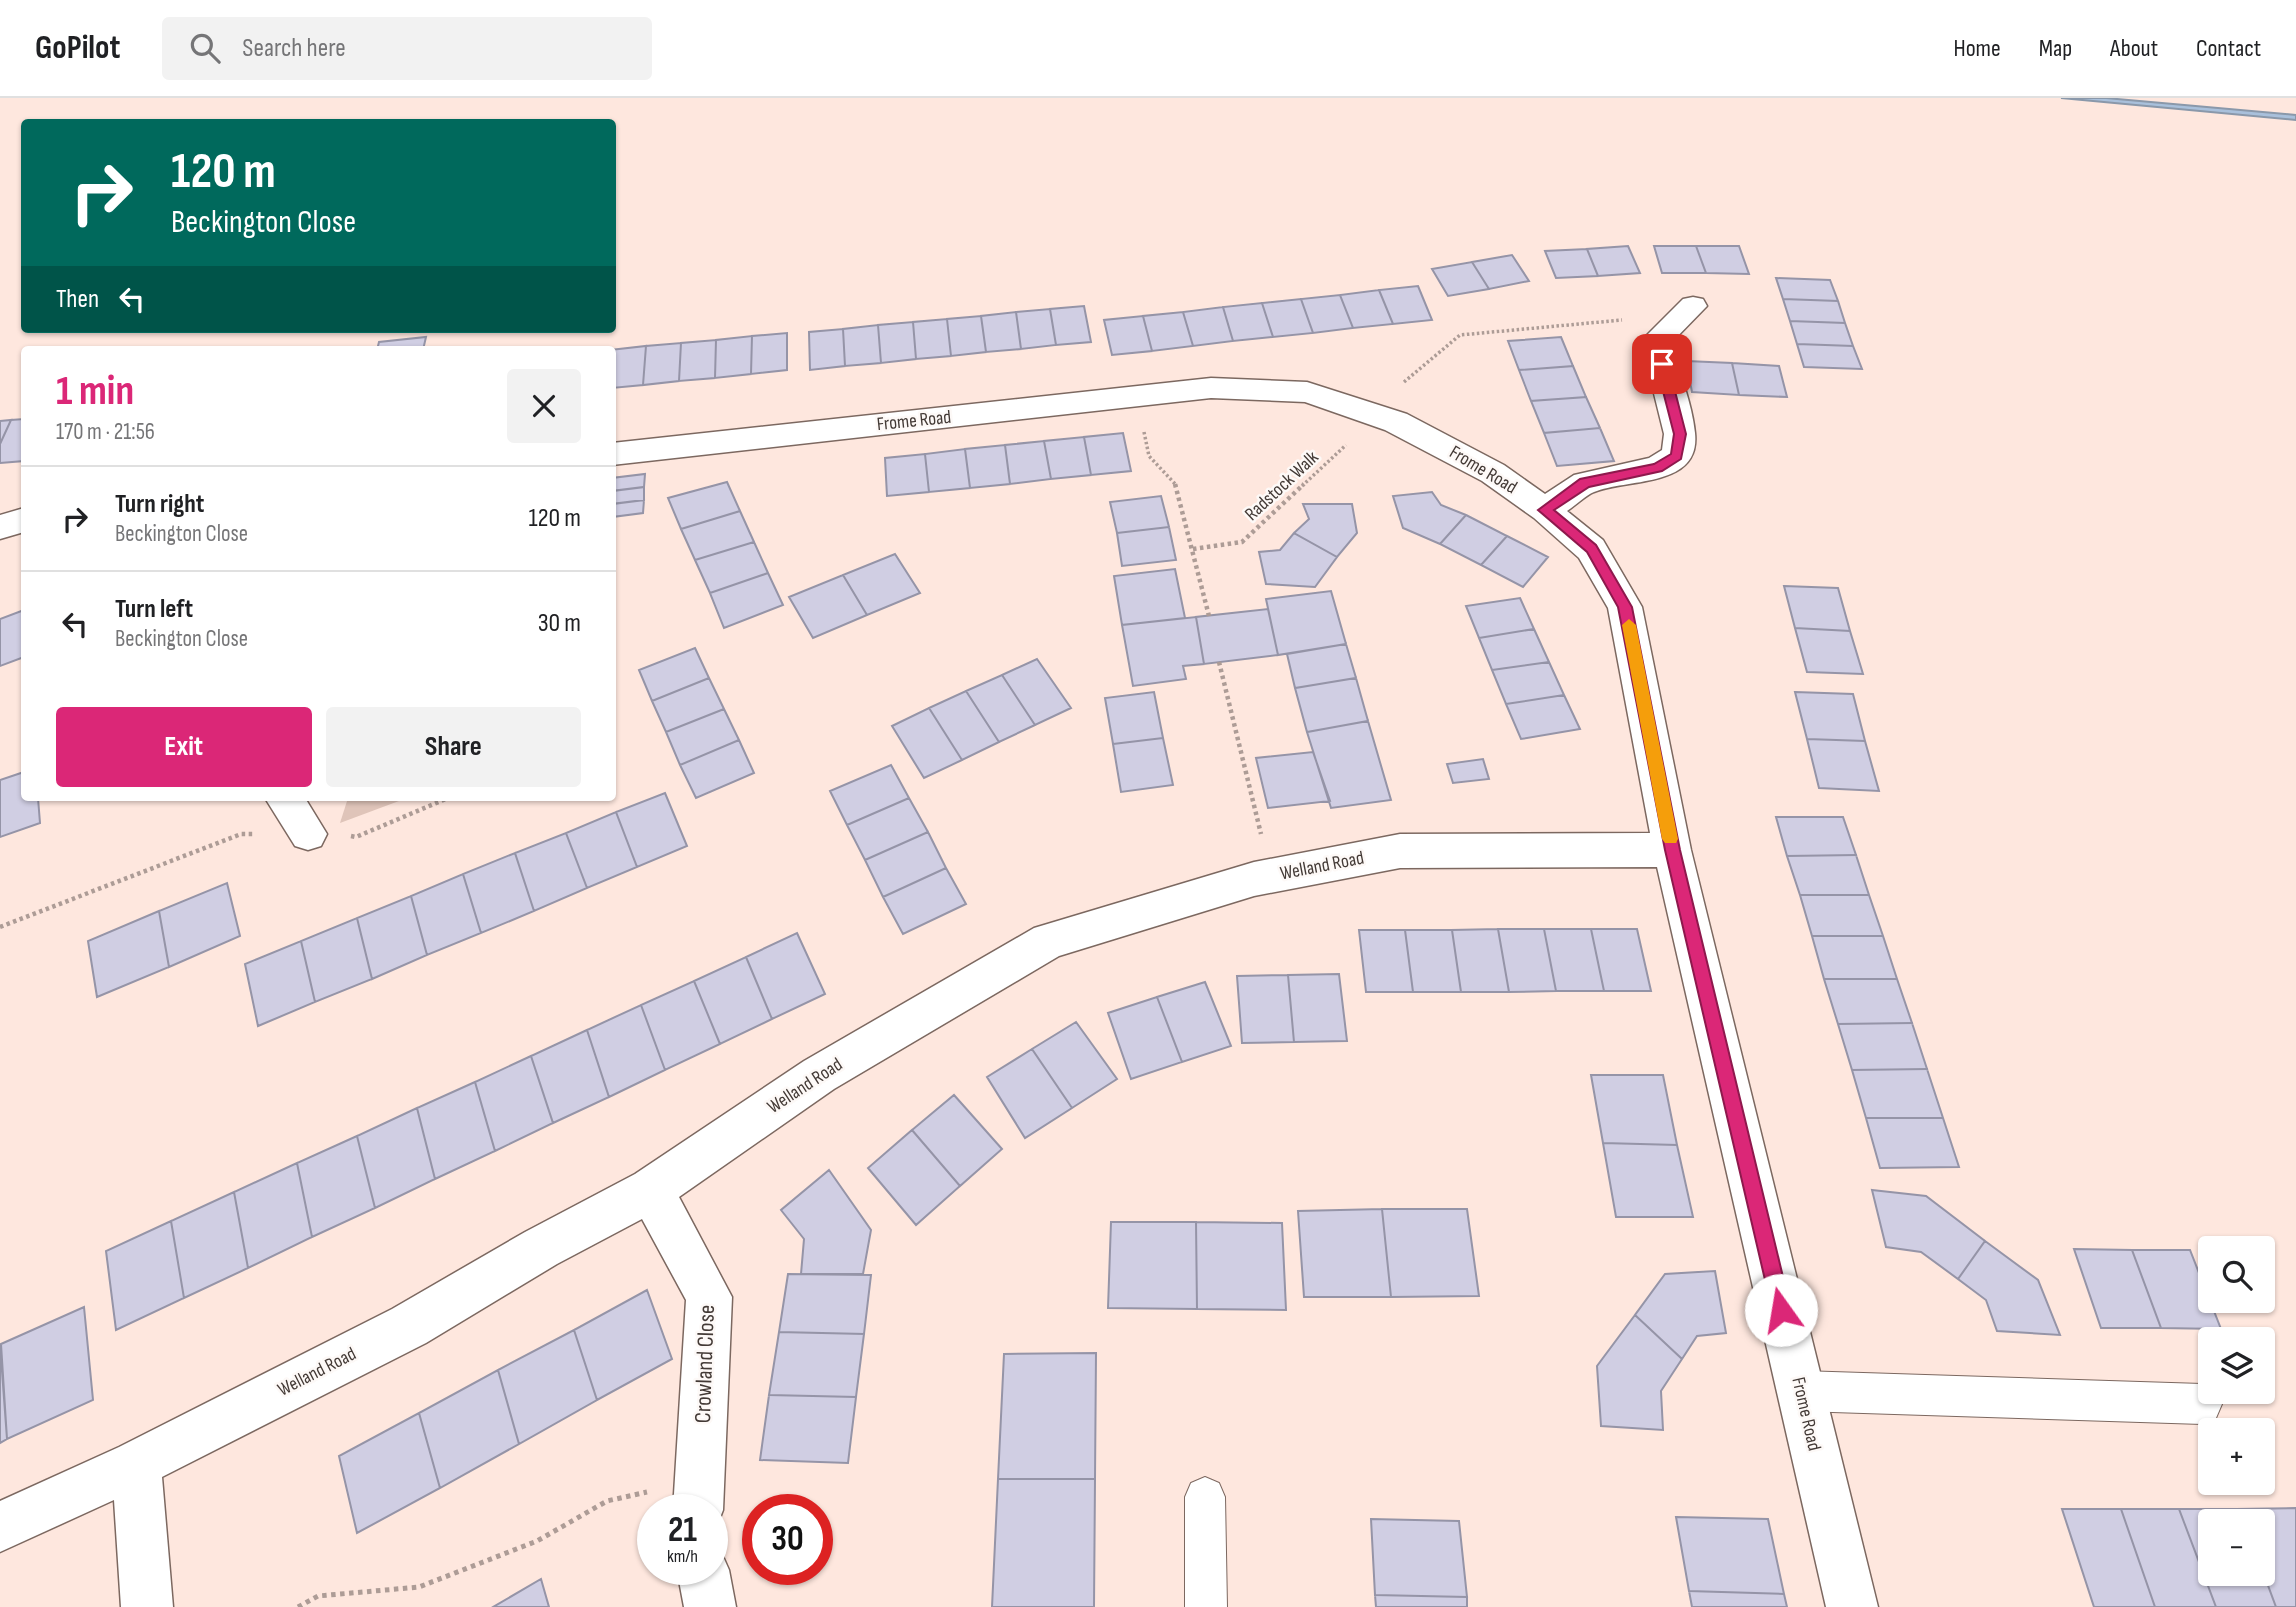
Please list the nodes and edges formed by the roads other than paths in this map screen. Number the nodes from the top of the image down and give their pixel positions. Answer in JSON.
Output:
{"nodes":[{"id":1,"x":1693,"y":306,"type":"dead end"},
{"id":2,"x":616,"y":454,"type":"edge"},
{"id":3,"x":1545,"y":510,"type":"junction"},
{"id":4,"x":21,"y":521,"type":"edge"},
{"id":5,"x":0,"y":527,"type":"edge"},
{"id":6,"x":286,"y":801,"type":"edge"},
{"id":7,"x":308,"y":834,"type":"road end"},
{"id":8,"x":1672,"y":850,"type":"junction"},
{"id":9,"x":651,"y":1190,"type":"junction"},
{"id":10,"x":1801,"y":1391,"type":"junction"},
{"id":11,"x":2198,"y":1404,"type":"edge"},
{"id":12,"x":136,"y":1464,"type":"junction"},
{"id":13,"x":698,"y":1494,"type":"edge"},
{"id":14,"x":1205,"y":1497,"type":"dead end"},
{"id":15,"x":0,"y":1527,"type":"edge"},
{"id":16,"x":706,"y":1585,"type":"edge"},
{"id":17,"x":146,"y":1607,"type":"edge"},
{"id":18,"x":710,"y":1607,"type":"edge"},
{"id":19,"x":1206,"y":1607,"type":"edge"},
{"id":20,"x":1852,"y":1607,"type":"edge"}],
"edges":[{"from":1,"to":3,"type":"street"},
{"from":2,"to":3,"type":"street","name":"Frome Road"},
{"from":3,"to":8,"type":"street","name":"Frome Road"},
{"from":4,"to":5,"type":"street"},
{"from":6,"to":7,"type":"street"},
{"from":8,"to":9,"type":"street","name":"Welland Road"},
{"from":8,"to":10,"type":"street","name":"Frome Road"},
{"from":9,"to":12,"type":"street","name":"Welland Road"},
{"from":9,"to":13,"type":"street","name":"Crowland Close"},
{"from":10,"to":11,"type":"lane"},
{"from":10,"to":20,"type":"street","name":"Frome Road"},
{"from":12,"to":15,"type":"street","name":"Welland Road"},
{"from":12,"to":17,"type":"street"},
{"from":14,"to":19,"type":"lane"},
{"from":16,"to":18,"type":"street"}]}
